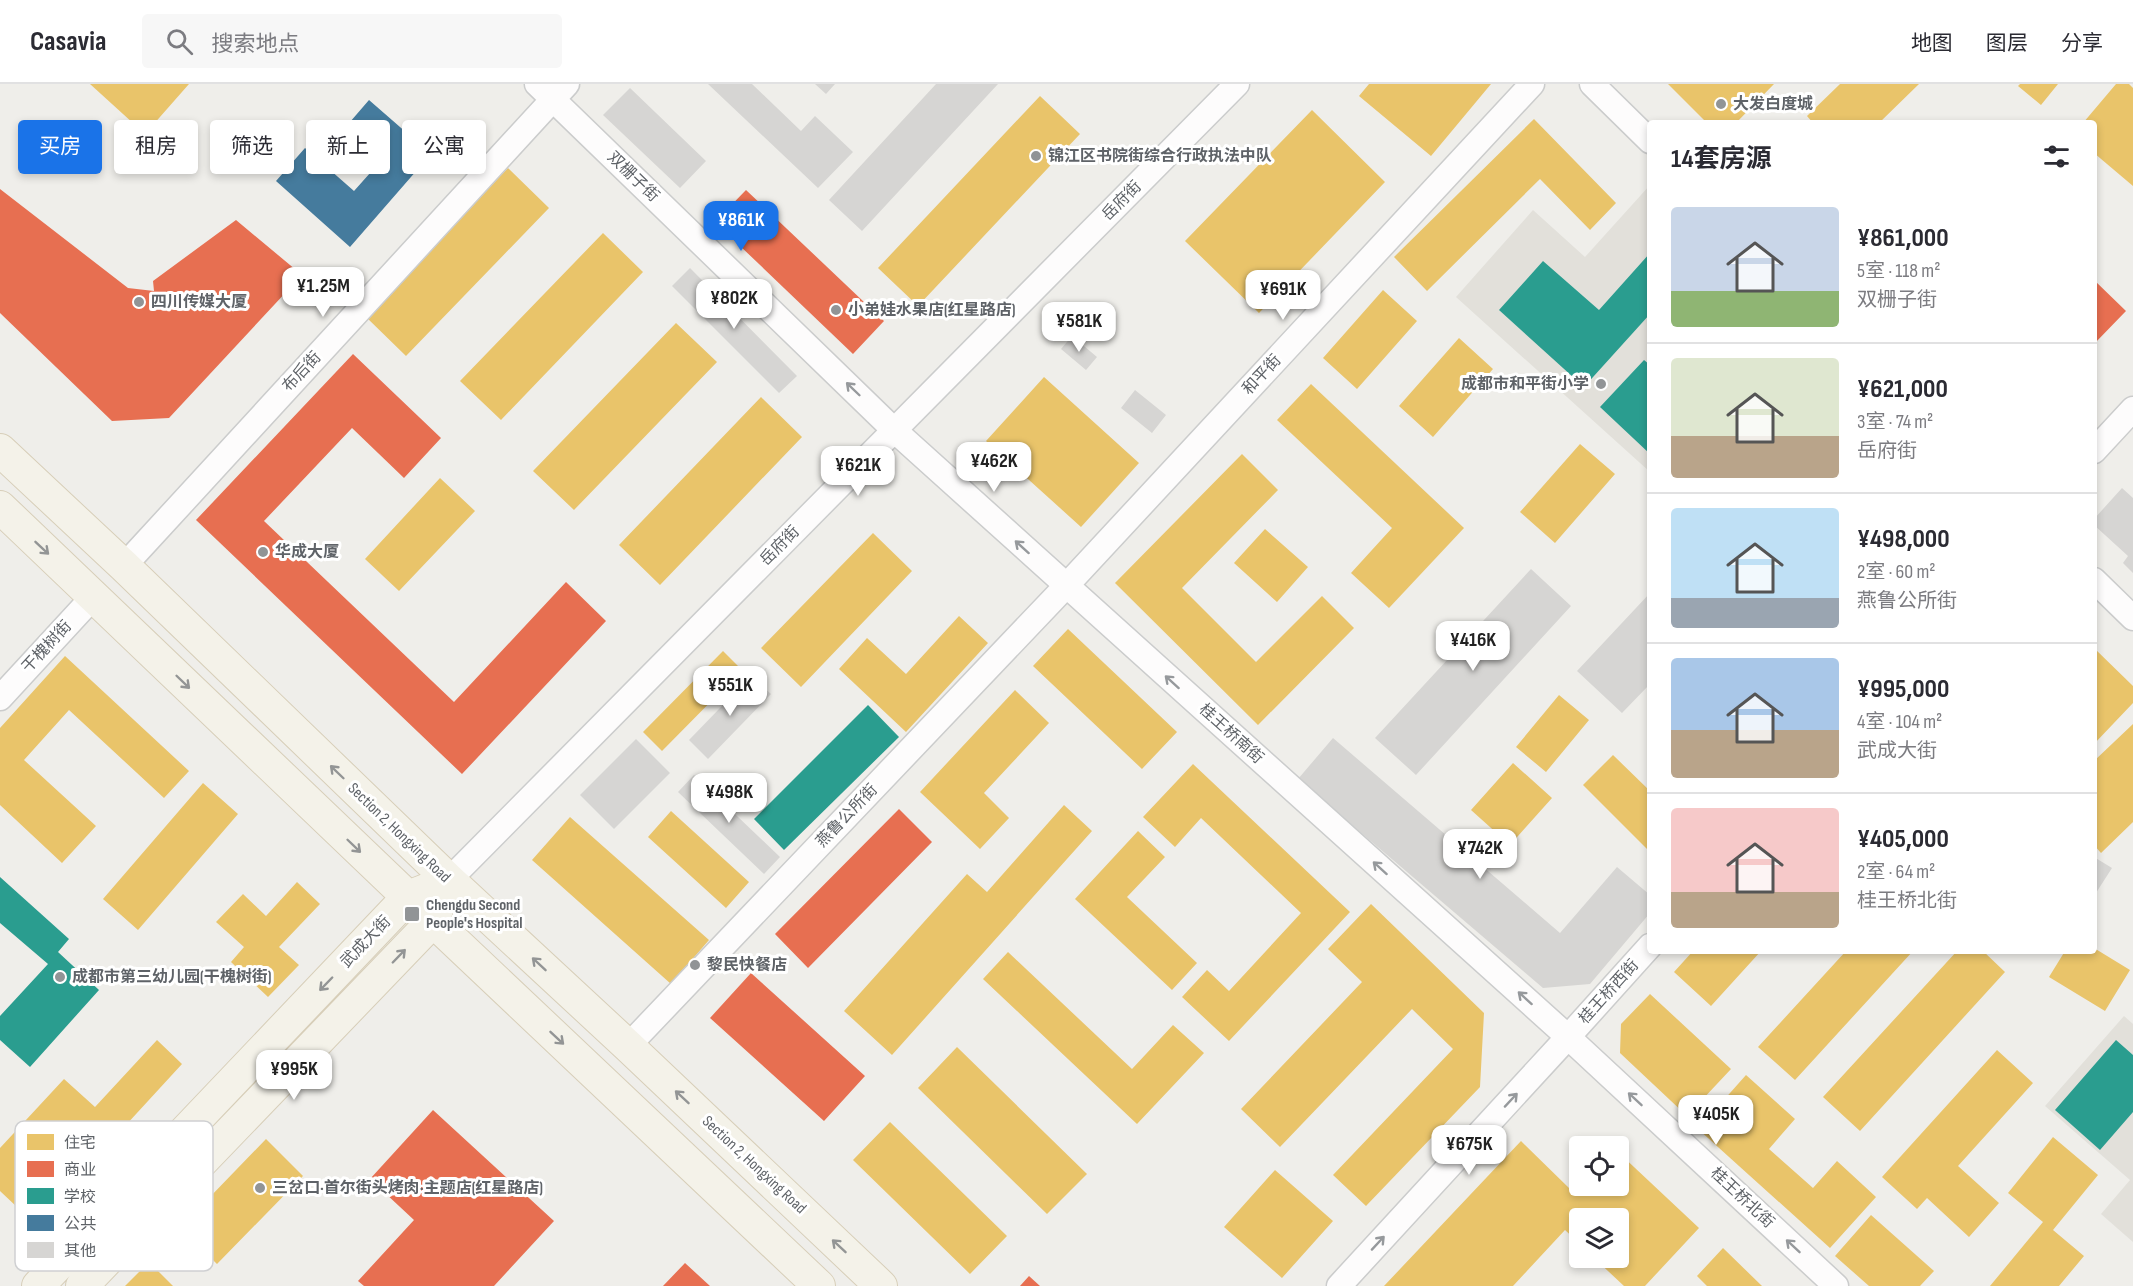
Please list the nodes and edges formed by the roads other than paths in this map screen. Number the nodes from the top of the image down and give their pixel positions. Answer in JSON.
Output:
{"nodes":[{"id":1,"x":1237,"y":84,"type":"edge"},
{"id":2,"x":1532,"y":84,"type":"edge"},
{"id":3,"x":1592,"y":84,"type":"edge"},
{"id":4,"x":552,"y":89,"type":"edge"},
{"id":5,"x":1647,"y":138,"type":"edge"},
{"id":6,"x":2133,"y":409,"type":"edge"},
{"id":7,"x":894,"y":430,"type":"junction"},
{"id":8,"x":2097,"y":448,"type":"edge"},
{"id":9,"x":0,"y":450,"type":"edge"},
{"id":10,"x":0,"y":507,"type":"edge"},
{"id":11,"x":124,"y":566,"type":"junction"},
{"id":12,"x":2097,"y":583,"type":"edge"},
{"id":13,"x":1066,"y":586,"type":"junction"},
{"id":14,"x":94,"y":596,"type":"junction"},
{"id":15,"x":2133,"y":618,"type":"edge"},
{"id":16,"x":0,"y":698,"type":"edge"},
{"id":17,"x":449,"y":880,"type":"junction"},
{"id":18,"x":408,"y":897,"type":"junction"},
{"id":19,"x":432,"y":921,"type":"junction"},
{"id":20,"x":1647,"y":949,"type":"edge"},
{"id":21,"x":1568,"y":1037,"type":"junction"},
{"id":22,"x":628,"y":1046,"type":"junction"},
{"id":23,"x":195,"y":1121,"type":"edge"},
{"id":24,"x":213,"y":1149,"type":"edge"},
{"id":25,"x":52,"y":1271,"type":"edge"},
{"id":26,"x":96,"y":1271,"type":"edge"},
{"id":27,"x":38,"y":1286,"type":"edge"},
{"id":28,"x":82,"y":1286,"type":"edge"},
{"id":29,"x":819,"y":1286,"type":"edge"},
{"id":30,"x":881,"y":1286,"type":"edge"},
{"id":31,"x":1338,"y":1286,"type":"edge"},
{"id":32,"x":1836,"y":1286,"type":"edge"}],
"edges":[{"from":1,"to":7,"type":"street","name":"岳府街"},
{"from":2,"to":13,"type":"street","name":"和平街"},
{"from":3,"to":5,"type":"street"},
{"from":7,"to":4,"type":"street","name":"双栅子街","one_way":true},
{"from":4,"to":11,"type":"street","name":"布后街"},
{"from":6,"to":8,"type":"street"},
{"from":13,"to":7,"type":"street","name":"桂王桥南街","one_way":true},
{"from":7,"to":17,"type":"street","name":"岳府街"},
{"from":9,"to":11,"type":"main road","name":"Section 2, Hongxing Road"},
{"from":10,"to":14,"type":"main road","one_way":true},
{"from":17,"to":11,"type":"main road","name":"Section 2, Hongxing Road","one_way":true},
{"from":12,"to":15,"type":"street"},
{"from":21,"to":13,"type":"street","name":"桂王桥南街","one_way":true},
{"from":13,"to":22,"type":"street","name":"燕鲁公所街"},
{"from":14,"to":16,"type":"street","name":"干槐树街"},
{"from":14,"to":18,"type":"main road","one_way":true},
{"from":17,"to":18,"type":"main road","name":"武成大街"},
{"from":17,"to":19,"type":"main road","name":"武成大街"},
{"from":22,"to":17,"type":"main road","name":"Section 2, Hongxing Road","one_way":true},
{"from":18,"to":19,"type":"main road"},
{"from":18,"to":23,"type":"main road","name":"武成大街","one_way":true},
{"from":24,"to":19,"type":"main road","name":"武成大街","one_way":true},
{"from":19,"to":29,"type":"main road","one_way":true},
{"from":20,"to":21,"type":"street","name":"桂王桥西街"},
{"from":31,"to":21,"type":"street","name":"桂王桥西街","one_way":true},
{"from":32,"to":21,"type":"street","name":"桂王桥北街","one_way":true},
{"from":30,"to":22,"type":"main road","name":"Section 2, Hongxing Road","one_way":true},
{"from":25,"to":27,"type":"main road","name":"武成大街","one_way":true},
{"from":28,"to":26,"type":"main road","name":"武成大街","one_way":true}]}
